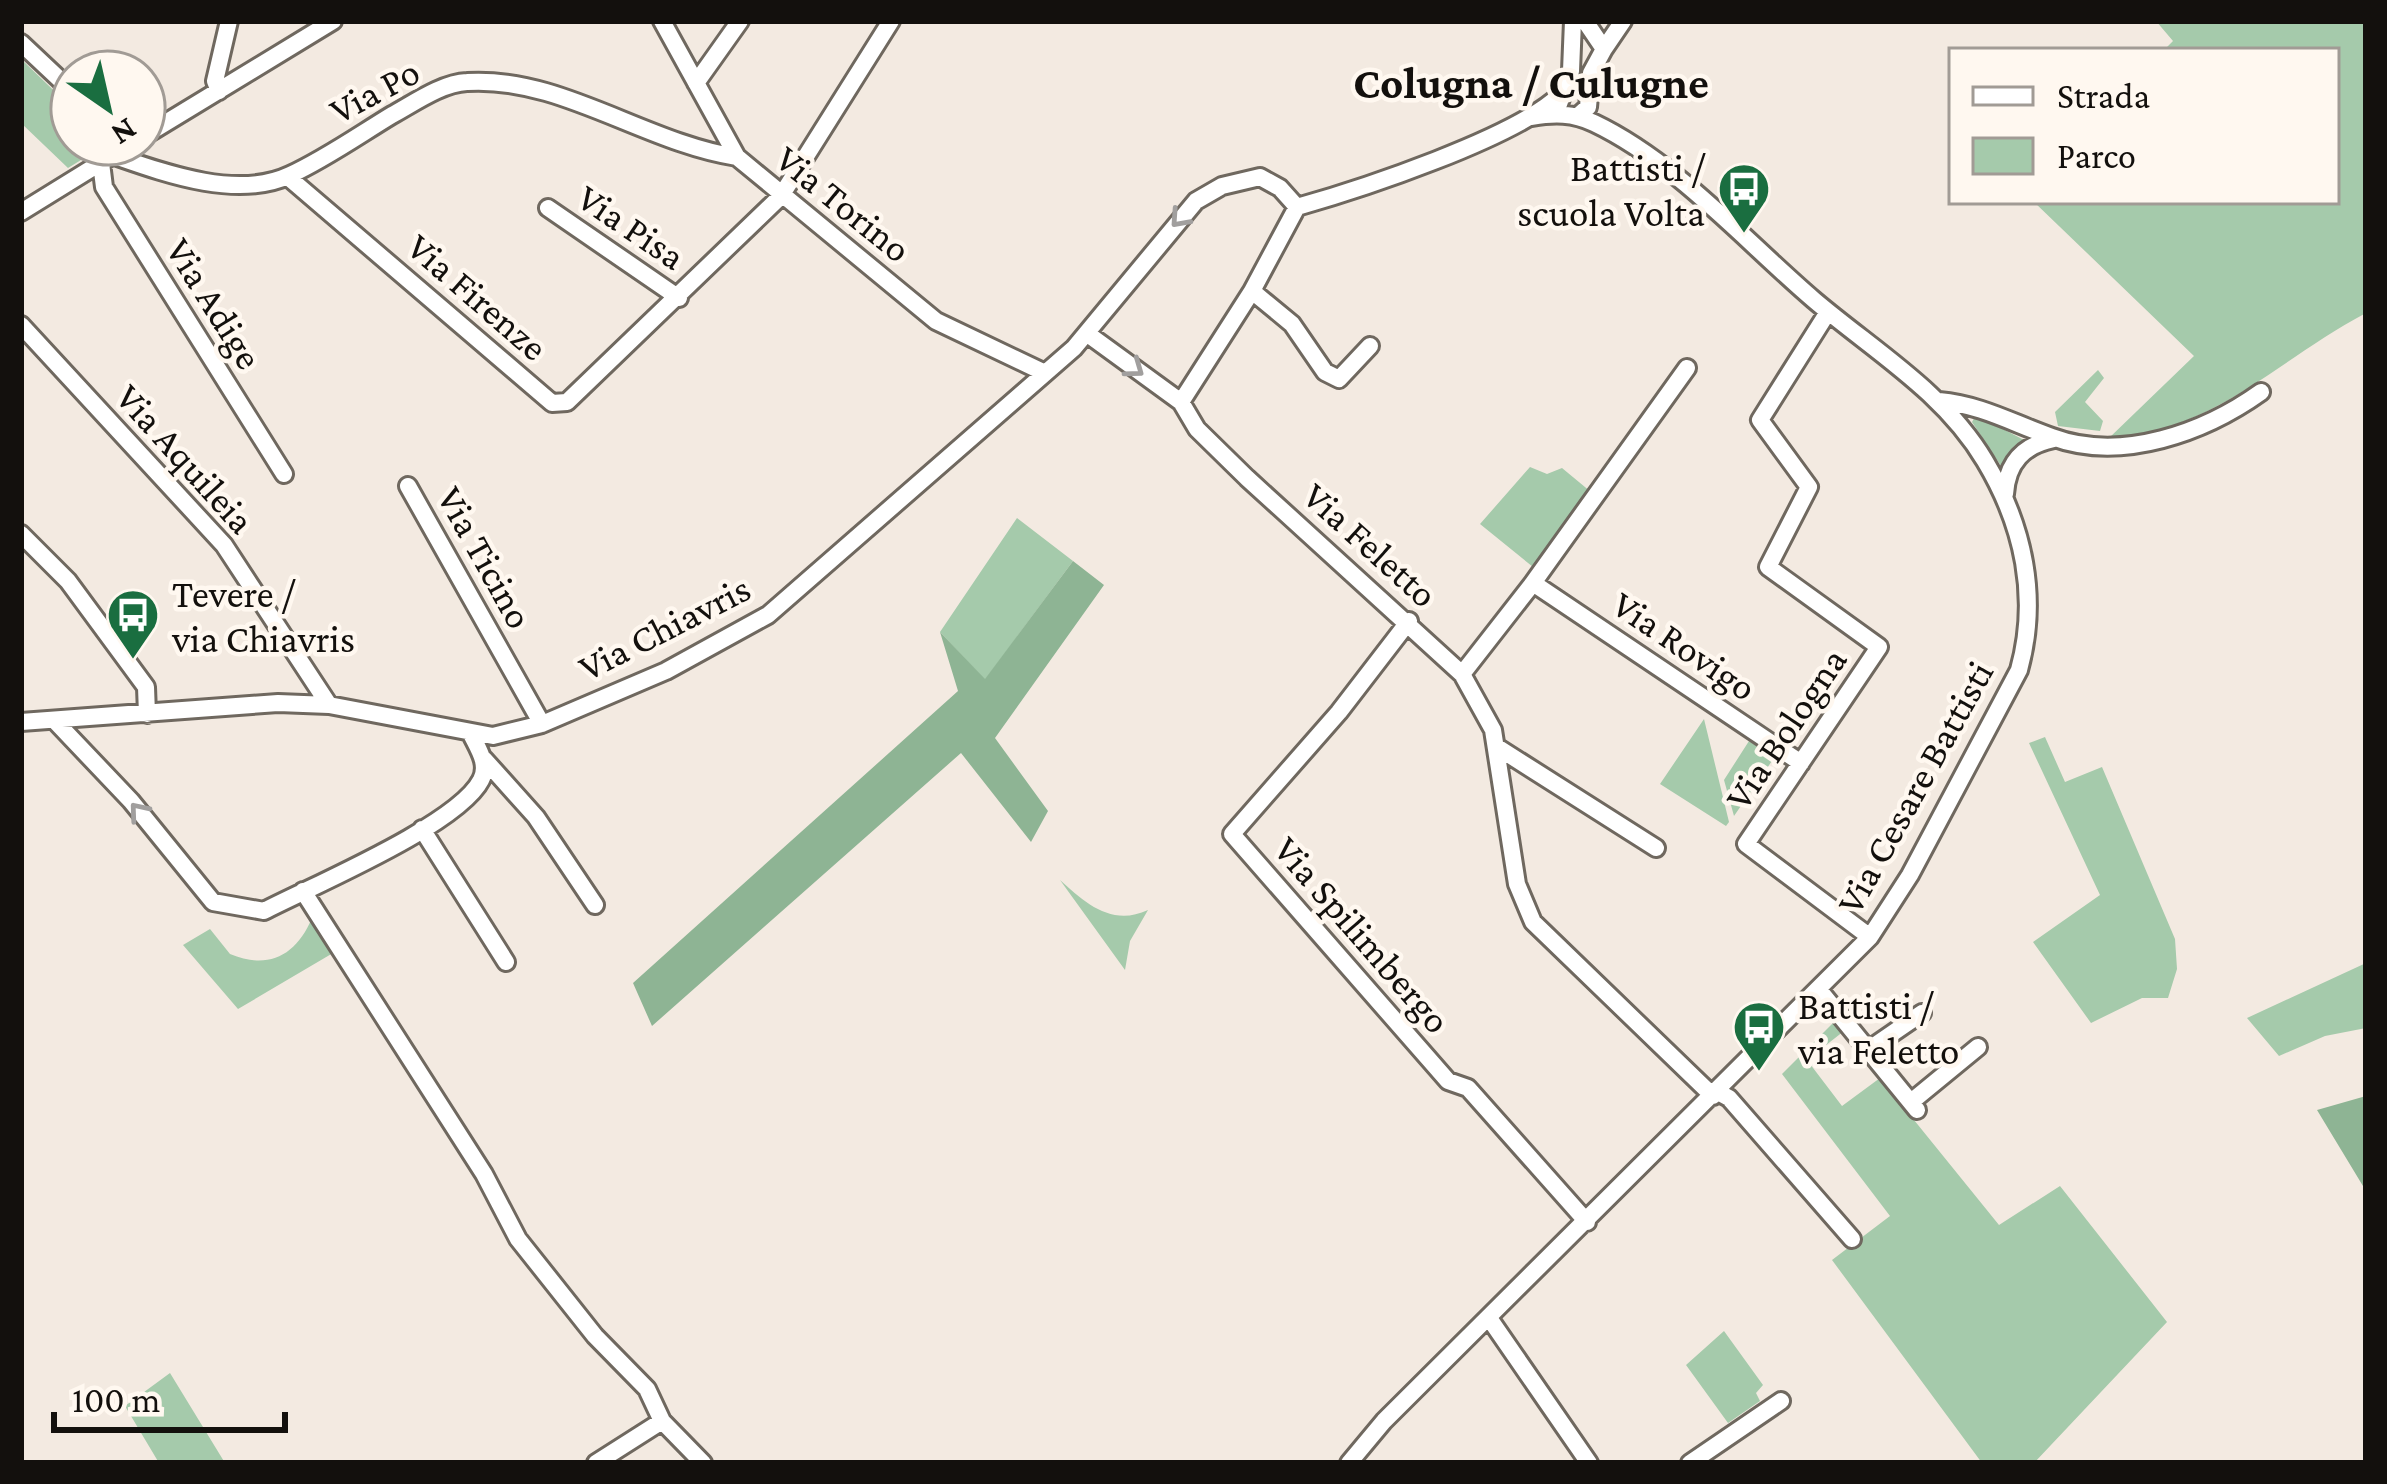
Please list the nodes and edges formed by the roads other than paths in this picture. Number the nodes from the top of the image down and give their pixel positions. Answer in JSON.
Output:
{"nodes":[{"id":1,"x":229,"y":21,"type":"edge"},
{"id":2,"x":334,"y":21,"type":"edge"},
{"id":3,"x":662,"y":21,"type":"edge"},
{"id":4,"x":740,"y":21,"type":"edge"},
{"id":5,"x":890,"y":21,"type":"edge"},
{"id":6,"x":1574,"y":30,"type":"edge"},
{"id":7,"x":1603,"y":31,"type":"edge"},
{"id":8,"x":21,"y":43,"type":"edge"},
{"id":9,"x":48,"y":69,"type":"edge"},
{"id":10,"x":696,"y":83,"type":"junction"},
{"id":11,"x":219,"y":91,"type":"junction"},
{"id":12,"x":1560,"y":95,"type":"junction"},
{"id":13,"x":1589,"y":99,"type":"junction"},
{"id":14,"x":1572,"y":115,"type":"junction"},
{"id":15,"x":1532,"y":117,"type":"junction"},
{"id":16,"x":168,"y":122,"type":"edge"},
{"id":17,"x":1609,"y":131,"type":"junction"},
{"id":18,"x":737,"y":157,"type":"junction"},
{"id":19,"x":91,"y":168,"type":"edge"},
{"id":20,"x":112,"y":168,"type":"edge"},
{"id":21,"x":155,"y":168,"type":"edge"},
{"id":22,"x":287,"y":177,"type":"junction"},
{"id":23,"x":782,"y":196,"type":"junction"},
{"id":24,"x":1297,"y":207,"type":"junction"},
{"id":25,"x":548,"y":208,"type":"dead end"},
{"id":26,"x":21,"y":212,"type":"edge"},
{"id":27,"x":1252,"y":291,"type":"junction"},
{"id":28,"x":680,"y":298,"type":"junction"},
{"id":29,"x":1828,"y":312,"type":"junction"},
{"id":30,"x":21,"y":325,"type":"edge"},
{"id":31,"x":1089,"y":335,"type":"junction"},
{"id":32,"x":1370,"y":346,"type":"dead end"},
{"id":33,"x":1687,"y":368,"type":"dead end"},
{"id":34,"x":1045,"y":373,"type":"junction"},
{"id":35,"x":2261,"y":392,"type":"dead end"},
{"id":36,"x":1939,"y":400,"type":"junction"},
{"id":37,"x":1181,"y":402,"type":"junction"},
{"id":38,"x":2055,"y":439,"type":"junction"},
{"id":39,"x":284,"y":474,"type":"dead end"},
{"id":40,"x":408,"y":486,"type":"dead end"},
{"id":41,"x":2004,"y":501,"type":"junction"},
{"id":42,"x":21,"y":534,"type":"edge"},
{"id":43,"x":1533,"y":583,"type":"junction"},
{"id":44,"x":1409,"y":621,"type":"junction"},
{"id":45,"x":1462,"y":674,"type":"junction"},
{"id":46,"x":328,"y":705,"type":"junction"},
{"id":47,"x":147,"y":714,"type":"junction"},
{"id":48,"x":26,"y":719,"type":"edge"},
{"id":49,"x":56,"y":722,"type":"junction"},
{"id":50,"x":542,"y":724,"type":"junction"},
{"id":51,"x":472,"y":736,"type":"junction"},
{"id":52,"x":1497,"y":747,"type":"junction"},
{"id":53,"x":484,"y":759,"type":"junction"},
{"id":54,"x":1801,"y":763,"type":"junction"},
{"id":55,"x":422,"y":829,"type":"junction"},
{"id":56,"x":1656,"y":848,"type":"dead end"},
{"id":57,"x":303,"y":891,"type":"junction"},
{"id":58,"x":595,"y":905,"type":"dead end"},
{"id":59,"x":1870,"y":937,"type":"junction"},
{"id":60,"x":506,"y":962,"type":"dead end"},
{"id":61,"x":1820,"y":991,"type":"junction"},
{"id":62,"x":1922,"y":1012,"type":"dead end"},
{"id":63,"x":1978,"y":1047,"type":"dead end"},
{"id":64,"x":1871,"y":1048,"type":"junction"},
{"id":65,"x":1715,"y":1094,"type":"junction"},
{"id":66,"x":1586,"y":1222,"type":"junction"},
{"id":67,"x":1852,"y":1239,"type":"dead end"},
{"id":68,"x":1489,"y":1318,"type":"junction"},
{"id":69,"x":1781,"y":1401,"type":"dead end"},
{"id":70,"x":662,"y":1421,"type":"junction"},
{"id":71,"x":596,"y":1463,"type":"edge"},
{"id":72,"x":703,"y":1463,"type":"edge"},
{"id":73,"x":1349,"y":1463,"type":"edge"},
{"id":74,"x":1588,"y":1463,"type":"edge"},
{"id":75,"x":1690,"y":1463,"type":"edge"}],
"edges":[{"from":1,"to":11,"type":"street"},
{"from":2,"to":11,"type":"street"},
{"from":3,"to":10,"type":"street","name":"Via Torino"},
{"from":4,"to":10,"type":"street"},
{"from":5,"to":23,"type":"street","name":"Via Firenze"},
{"from":6,"to":7,"type":"street"},
{"from":6,"to":12,"type":"street"},
{"from":7,"to":13,"type":"street"},
{"from":8,"to":9,"type":"street"},
{"from":10,"to":18,"type":"street","name":"Via Torino"},
{"from":11,"to":16,"type":"street"},
{"from":12,"to":14,"type":"street"},
{"from":12,"to":15,"type":"street","name":"Via Cesare Battisti"},
{"from":13,"to":14,"type":"street"},
{"from":13,"to":17,"type":"street","name":"Via Cesare Battisti"},
{"from":14,"to":15,"type":"street","name":"Via Cesare Battisti"},
{"from":14,"to":17,"type":"street","name":"Via Cesare Battisti"},
{"from":15,"to":24,"type":"street","name":"Via Cesare Battisti"},
{"from":17,"to":29,"type":"street","name":"Via Cesare Battisti"},
{"from":18,"to":22,"type":"street","name":"Via Po"},
{"from":18,"to":23,"type":"street","name":"Via Torino"},
{"from":19,"to":26,"type":"street"},
{"from":20,"to":39,"type":"street","name":"Via Adige"},
{"from":21,"to":22,"type":"street","name":"Via Po"},
{"from":22,"to":28,"type":"street","name":"Via Firenze"},
{"from":23,"to":28,"type":"street","name":"Via Firenze"},
{"from":23,"to":34,"type":"street","name":"Via Torino"},
{"from":24,"to":27,"type":"street"},
{"from":24,"to":31,"type":"street","name":"Via Chiavris","one_way":true},
{"from":25,"to":28,"type":"street","name":"Via Pisa"},
{"from":27,"to":32,"type":"street"},
{"from":27,"to":37,"type":"street"},
{"from":29,"to":36,"type":"street","name":"Via Cesare Battisti"},
{"from":29,"to":54,"type":"street","name":"Via Bologna"},
{"from":30,"to":46,"type":"street","name":"Via Aquileia"},
{"from":31,"to":34,"type":"street","name":"Via Chiavris"},
{"from":31,"to":37,"type":"street","name":"Via Feletto","one_way":true},
{"from":33,"to":43,"type":"street"},
{"from":34,"to":50,"type":"street","name":"Via Chiavris"},
{"from":35,"to":38,"type":"street"},
{"from":36,"to":38,"type":"street"},
{"from":36,"to":41,"type":"street","name":"Via Cesare Battisti"},
{"from":37,"to":44,"type":"street","name":"Via Feletto"},
{"from":38,"to":41,"type":"street"},
{"from":40,"to":50,"type":"street","name":"Via Ticino"},
{"from":41,"to":59,"type":"street","name":"Via Cesare Battisti"},
{"from":42,"to":47,"type":"street"},
{"from":43,"to":45,"type":"street"},
{"from":43,"to":54,"type":"street","name":"Via Rovigo"},
{"from":44,"to":45,"type":"street","name":"Via Feletto"},
{"from":44,"to":66,"type":"street","name":"Via Spilimbergo"},
{"from":45,"to":52,"type":"street","name":"Via Feletto"},
{"from":46,"to":47,"type":"street","name":"Via Chiavris"},
{"from":46,"to":51,"type":"street","name":"Via Chiavris"},
{"from":47,"to":49,"type":"street","name":"Via Chiavris"},
{"from":48,"to":49,"type":"street","name":"Via Chiavris"},
{"from":57,"to":49,"type":"street","one_way":true},
{"from":50,"to":51,"type":"street","name":"Via Chiavris"},
{"from":51,"to":53,"type":"street"},
{"from":52,"to":56,"type":"street"},
{"from":52,"to":65,"type":"street","name":"Via Feletto"},
{"from":53,"to":55,"type":"street"},
{"from":53,"to":58,"type":"street"},
{"from":54,"to":59,"type":"street","name":"Via Bologna"},
{"from":55,"to":57,"type":"street"},
{"from":55,"to":60,"type":"street"},
{"from":57,"to":70,"type":"street"},
{"from":59,"to":61,"type":"street","name":"Via Cesare Battisti"},
{"from":61,"to":64,"type":"street"},
{"from":61,"to":65,"type":"street","name":"Via Cesare Battisti"},
{"from":62,"to":64,"type":"street"},
{"from":63,"to":64,"type":"street"},
{"from":65,"to":66,"type":"street","name":"Via Cesare Battisti"},
{"from":65,"to":67,"type":"street"},
{"from":66,"to":68,"type":"street","name":"Via Cesare Battisti"},
{"from":68,"to":73,"type":"street","name":"Via Cesare Battisti"},
{"from":68,"to":74,"type":"street"},
{"from":69,"to":75,"type":"street"},
{"from":70,"to":71,"type":"street"},
{"from":70,"to":72,"type":"street"}]}
